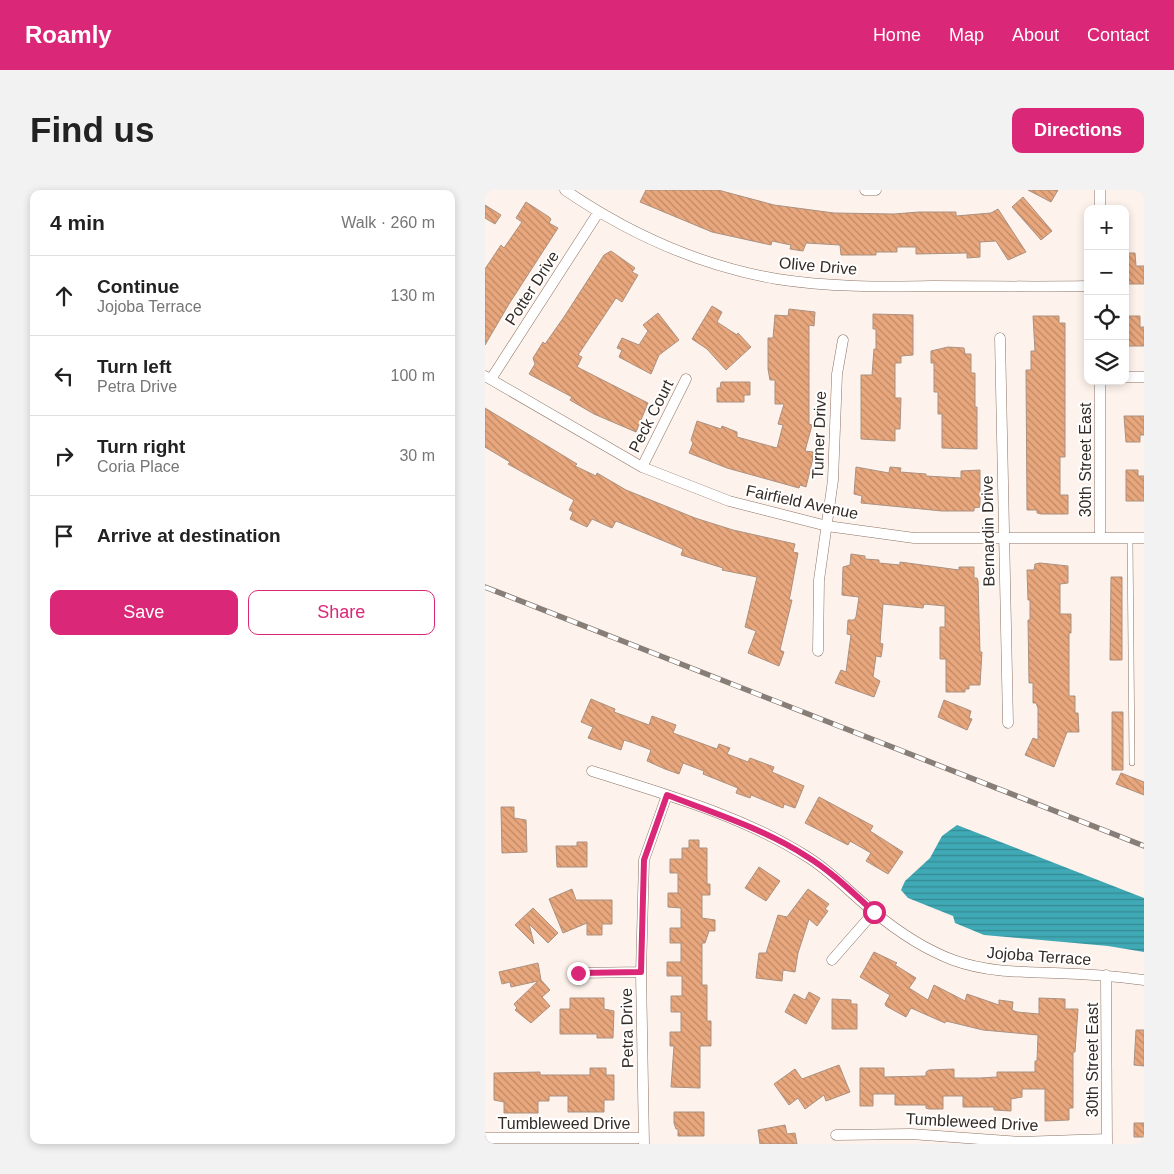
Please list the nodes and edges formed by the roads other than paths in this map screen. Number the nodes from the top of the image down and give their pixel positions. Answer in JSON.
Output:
{"nodes":[{"id":1,"x":565,"y":190,"type":"edge"},
{"id":2,"x":865,"y":190,"type":"edge"},
{"id":3,"x":876,"y":190,"type":"edge"},
{"id":4,"x":1100,"y":190,"type":"edge"},
{"id":5,"x":1100,"y":205,"type":"edge"},
{"id":6,"x":599,"y":213,"type":"junction"},
{"id":7,"x":1084,"y":286,"type":"edge"},
{"id":8,"x":1000,"y":338,"type":"dead end"},
{"id":9,"x":843,"y":340,"type":"dead end"},
{"id":10,"x":1129,"y":376,"type":"edge"},
{"id":11,"x":488,"y":377,"type":"edge"},
{"id":12,"x":1144,"y":377,"type":"edge"},
{"id":13,"x":686,"y":379,"type":"dead end"},
{"id":14,"x":1100,"y":385,"type":"edge"},
{"id":15,"x":642,"y":467,"type":"junction"},
{"id":16,"x":827,"y":526,"type":"junction"},
{"id":17,"x":1100,"y":538,"type":"junction"},
{"id":18,"x":1130,"y":538,"type":"junction"},
{"id":19,"x":1144,"y":538,"type":"edge"},
{"id":20,"x":1003,"y":539,"type":"junction"},
{"id":21,"x":818,"y":651,"type":"dead end"},
{"id":22,"x":1008,"y":723,"type":"dead end"},
{"id":23,"x":1133,"y":763,"type":"dead end"},
{"id":24,"x":592,"y":771,"type":"dead end"},
{"id":25,"x":667,"y":795,"type":"junction"},
{"id":26,"x":874,"y":912,"type":"junction"},
{"id":27,"x":832,"y":960,"type":"dead end"},
{"id":28,"x":641,"y":972,"type":"junction"},
{"id":29,"x":578,"y":973,"type":"dead end"},
{"id":30,"x":1106,"y":975,"type":"junction"},
{"id":31,"x":1144,"y":980,"type":"edge"},
{"id":32,"x":836,"y":1136,"type":"dead end"},
{"id":33,"x":485,"y":1138,"type":"edge"},
{"id":34,"x":644,"y":1141,"type":"edge"},
{"id":35,"x":1107,"y":1142,"type":"edge"}],
"edges":[{"from":1,"to":6,"type":"street","name":"Olive Drive"},
{"from":2,"to":3,"type":"street"},
{"from":4,"to":5,"type":"street"},
{"from":6,"to":7,"type":"street","name":"Olive Drive"},
{"from":6,"to":11,"type":"street","name":"Potter Drive"},
{"from":8,"to":20,"type":"street","name":"Bernardin Drive"},
{"from":9,"to":16,"type":"street","name":"Turner Drive"},
{"from":10,"to":12,"type":"street"},
{"from":11,"to":15,"type":"street","name":"Fairfield Avenue"},
{"from":13,"to":15,"type":"street","name":"Peck Court"},
{"from":14,"to":17,"type":"street","name":"30th Street East"},
{"from":15,"to":16,"type":"street","name":"Fairfield Avenue"},
{"from":16,"to":20,"type":"street","name":"Fairfield Avenue"},
{"from":16,"to":21,"type":"street","name":"Turner Drive"},
{"from":17,"to":18,"type":"street","name":"Fairfield Avenue"},
{"from":17,"to":20,"type":"street","name":"Fairfield Avenue"},
{"from":18,"to":19,"type":"street","name":"Fairfield Avenue"},
{"from":18,"to":23,"type":"lane"},
{"from":20,"to":22,"type":"street","name":"Bernardin Drive"},
{"from":24,"to":25,"type":"street","name":"Jojoba Terrace"},
{"from":25,"to":26,"type":"street","name":"Jojoba Terrace"},
{"from":25,"to":28,"type":"street","name":"Petra Drive"},
{"from":26,"to":27,"type":"street"},
{"from":26,"to":30,"type":"street","name":"Jojoba Terrace"},
{"from":28,"to":29,"type":"street"},
{"from":28,"to":34,"type":"street","name":"Petra Drive"},
{"from":30,"to":31,"type":"street","name":"Jojoba Terrace"},
{"from":30,"to":35,"type":"street","name":"30th Street East"},
{"from":32,"to":35,"type":"street","name":"Tumbleweed Drive"},
{"from":33,"to":34,"type":"street","name":"Tumbleweed Drive"}]}
